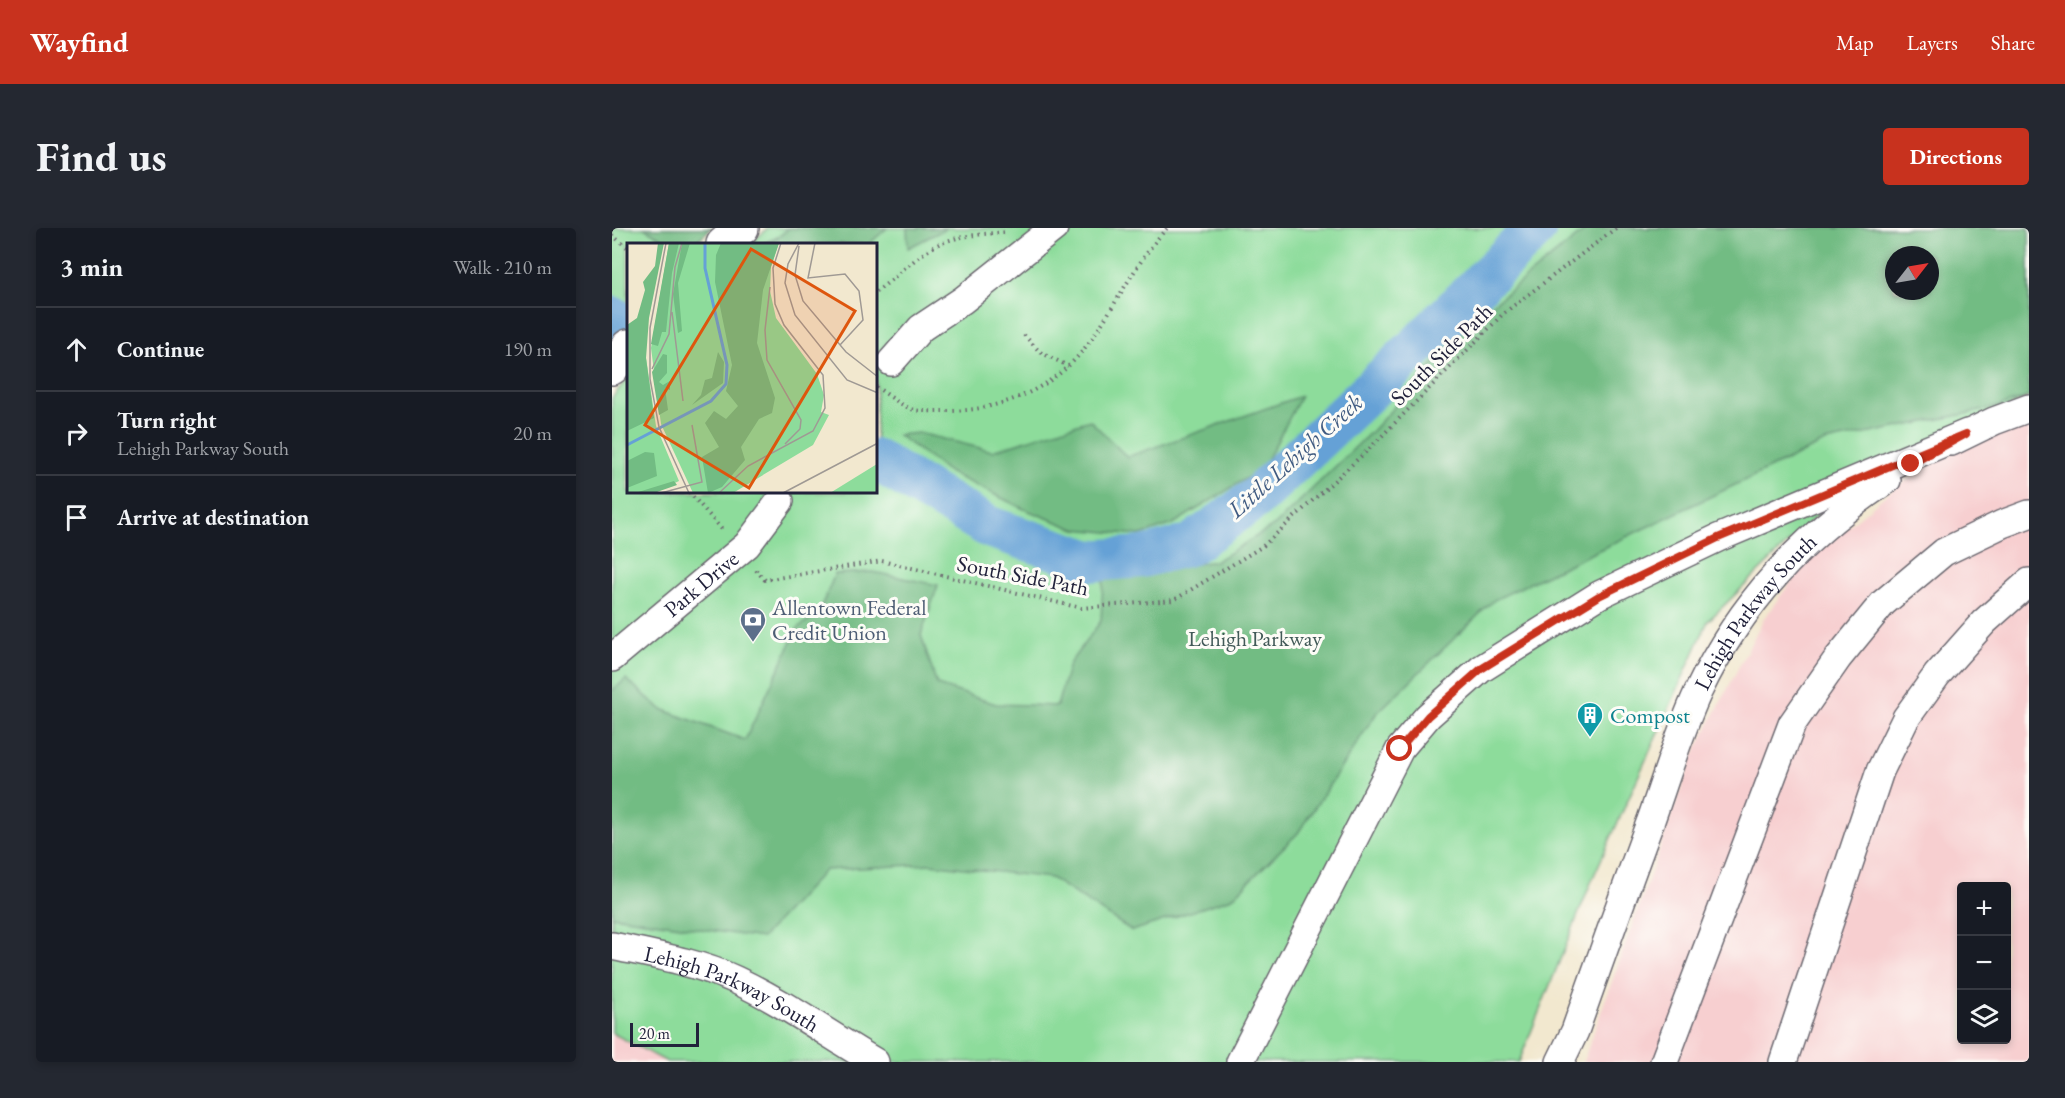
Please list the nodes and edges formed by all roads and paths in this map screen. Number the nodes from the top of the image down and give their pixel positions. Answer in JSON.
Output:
{"nodes":[{"id":1,"x":1167,"y":228,"type":"edge"},
{"id":2,"x":1616,"y":228,"type":"edge"},
{"id":3,"x":1049,"y":232,"type":"edge"},
{"id":4,"x":612,"y":235,"type":"edge"},
{"id":5,"x":627,"y":247,"type":"edge"},
{"id":6,"x":878,"y":290,"type":"edge"},
{"id":7,"x":1024,"y":335,"type":"dead end"},
{"id":8,"x":627,"y":347,"type":"edge"},
{"id":9,"x":891,"y":362,"type":"dead end"},
{"id":10,"x":1068,"y":366,"type":"junction"},
{"id":11,"x":612,"y":368,"type":"edge"},
{"id":12,"x":878,"y":388,"type":"edge"},
{"id":13,"x":2029,"y":408,"type":"edge"},
{"id":14,"x":1966,"y":434,"type":"junction"},
{"id":15,"x":691,"y":494,"type":"edge"},
{"id":16,"x":780,"y":501,"type":"dead end"},
{"id":17,"x":2029,"y":514,"type":"edge"},
{"id":18,"x":740,"y":552,"type":"junction"},
{"id":19,"x":2029,"y":582,"type":"edge"},
{"id":20,"x":612,"y":658,"type":"edge"},
{"id":21,"x":612,"y":946,"type":"edge"},
{"id":22,"x":875,"y":1062,"type":"edge"},
{"id":23,"x":1240,"y":1062,"type":"edge"},
{"id":24,"x":1560,"y":1062,"type":"edge"},
{"id":25,"x":1664,"y":1062,"type":"edge"},
{"id":26,"x":1783,"y":1062,"type":"edge"}],
"edges":[{"from":1,"to":10,"type":"path"},
{"from":2,"to":18,"type":"path","name":"South Side Path"},
{"from":3,"to":6,"type":"path"},
{"from":3,"to":9,"type":"lane"},
{"from":4,"to":5,"type":"path"},
{"from":7,"to":10,"type":"path"},
{"from":8,"to":11,"type":"main road"},
{"from":10,"to":12,"type":"path"},
{"from":13,"to":14,"type":"lane","name":"Lehigh Parkway South"},
{"from":14,"to":23,"type":"lane"},
{"from":14,"to":24,"type":"lane","name":"Lehigh Parkway South"},
{"from":15,"to":18,"type":"path","name":"South Side Path"},
{"from":16,"to":18,"type":"lane","name":"Park Drive"},
{"from":17,"to":25,"type":"lane"},
{"from":18,"to":20,"type":"lane","name":"Park Drive"},
{"from":19,"to":26,"type":"lane"},
{"from":21,"to":22,"type":"lane","name":"Lehigh Parkway South"}]}
